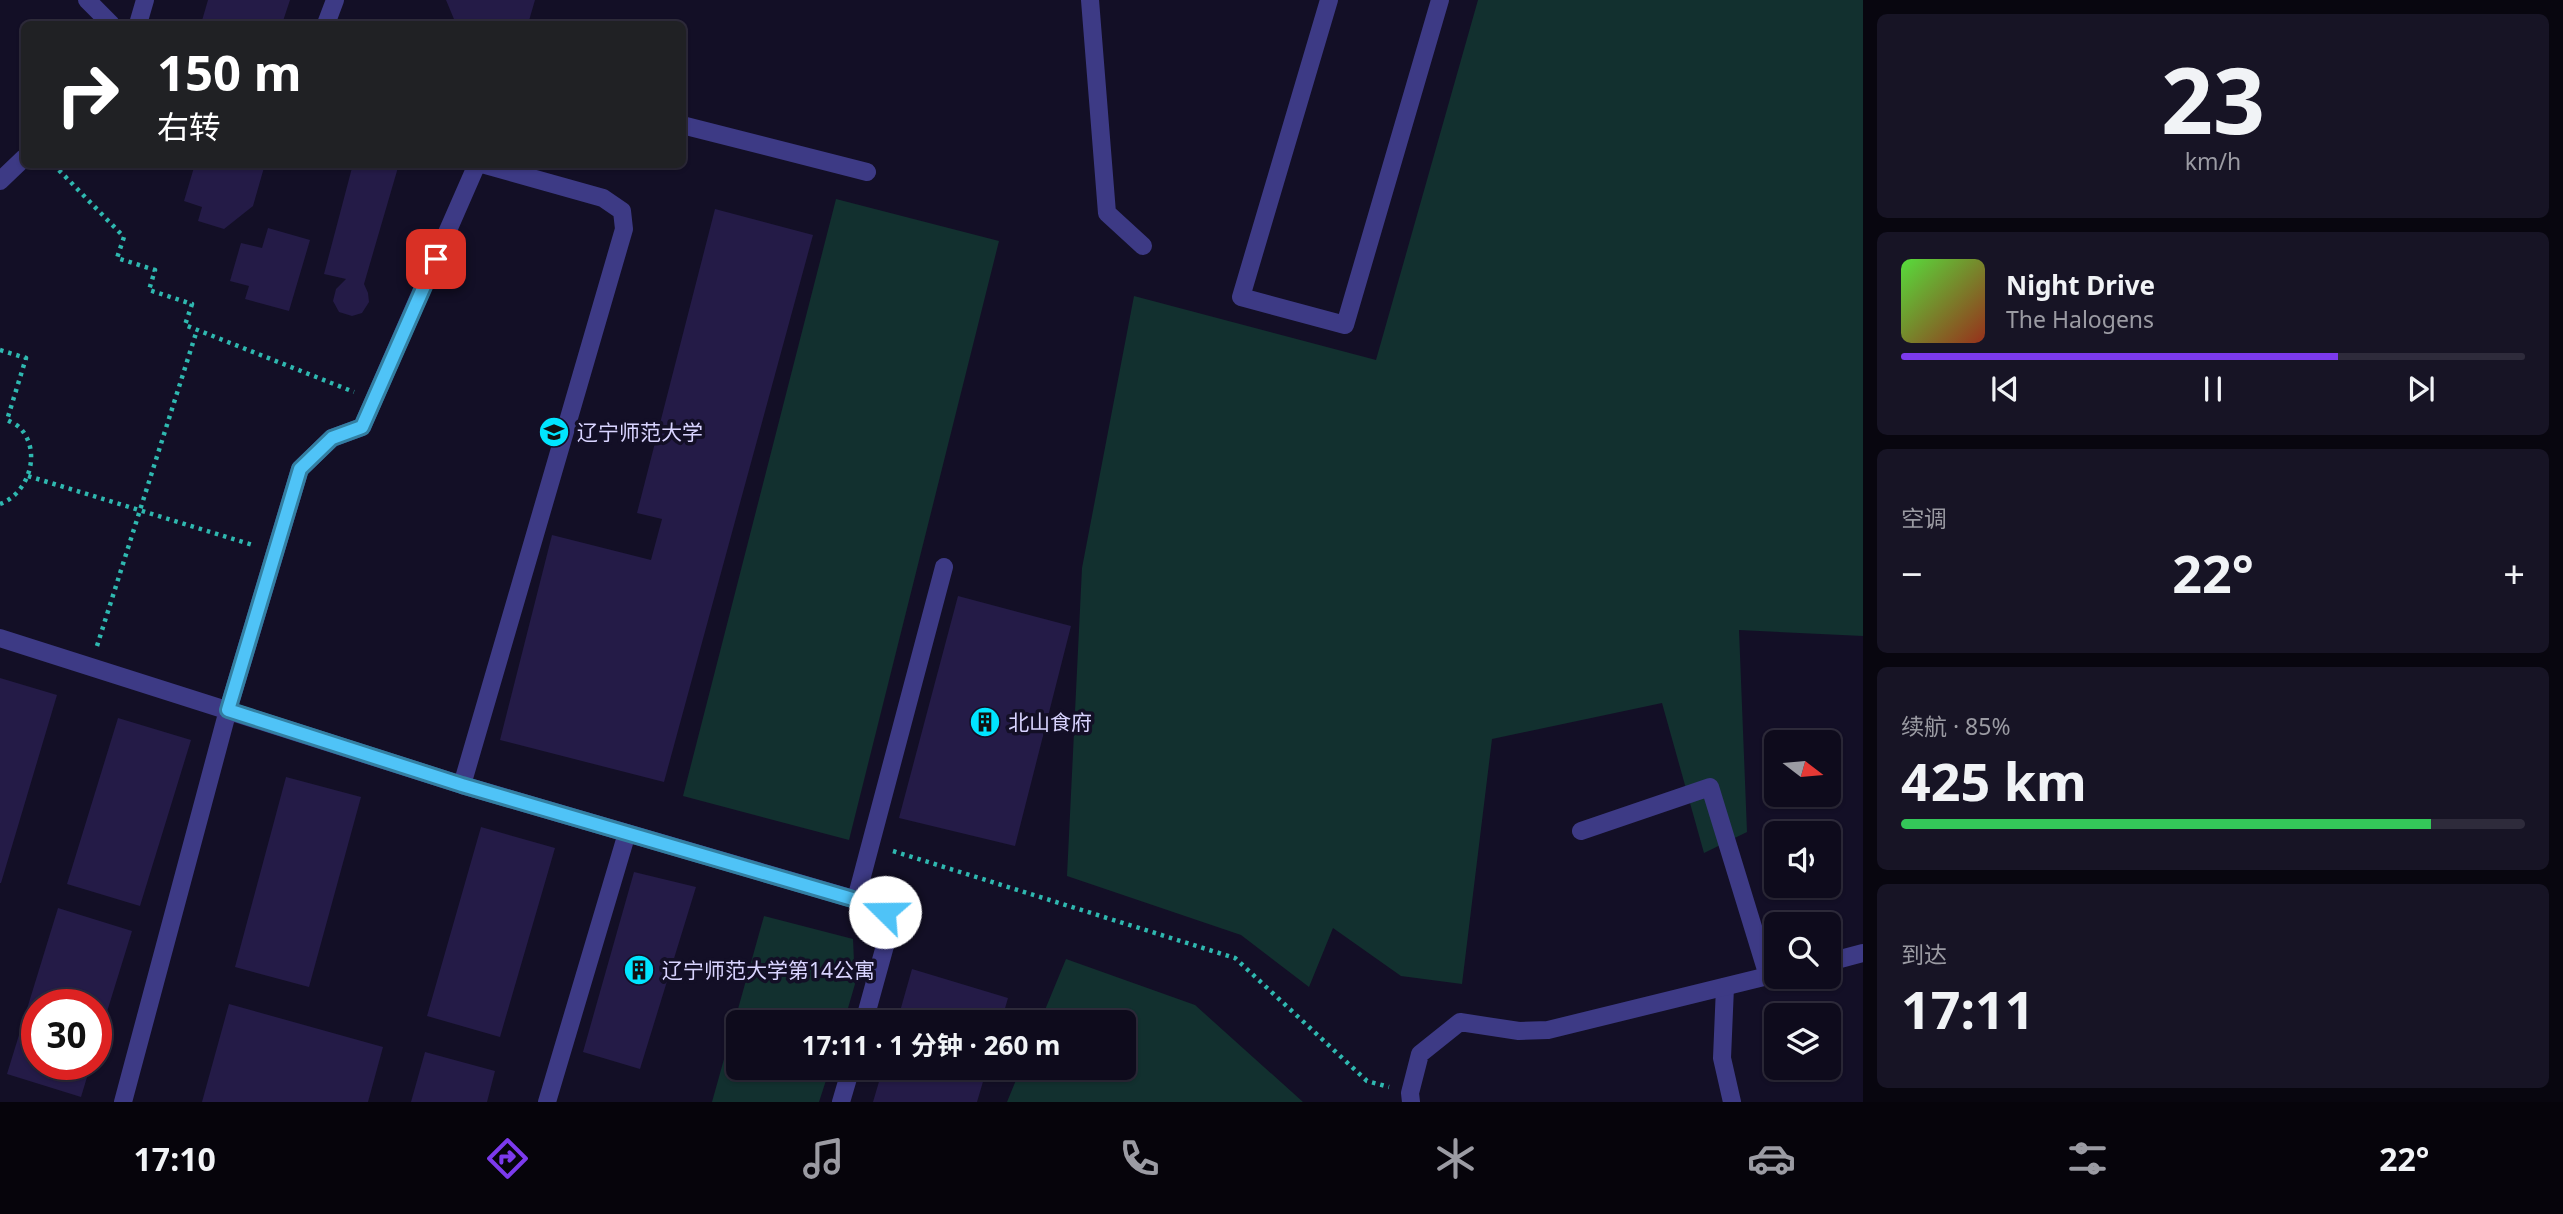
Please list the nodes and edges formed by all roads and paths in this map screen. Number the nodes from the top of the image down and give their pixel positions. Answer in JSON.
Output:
{"nodes":[{"id":1,"x":87,"y":0,"type":"edge"},
{"id":2,"x":145,"y":0,"type":"edge"},
{"id":3,"x":335,"y":0,"type":"edge"},
{"id":4,"x":1090,"y":0,"type":"edge"},
{"id":5,"x":1329,"y":0,"type":"edge"},
{"id":6,"x":1440,"y":0,"type":"edge"},
{"id":7,"x":108,"y":21,"type":"edge"},
{"id":8,"x":139,"y":21,"type":"edge"},
{"id":9,"x":327,"y":21,"type":"edge"},
{"id":10,"x":686,"y":126,"type":"edge"},
{"id":11,"x":21,"y":161,"type":"edge"},
{"id":12,"x":57,"y":168,"type":"edge"},
{"id":13,"x":478,"y":168,"type":"edge"},
{"id":14,"x":494,"y":168,"type":"edge"},
{"id":15,"x":867,"y":172,"type":"dead end"},
{"id":16,"x":0,"y":181,"type":"edge"},
{"id":17,"x":1143,"y":246,"type":"dead end"},
{"id":18,"x":197,"y":330,"type":"junction"},
{"id":19,"x":0,"y":350,"type":"edge"},
{"id":20,"x":375,"y":400,"type":"junction"},
{"id":21,"x":28,"y":476,"type":"junction"},
{"id":22,"x":0,"y":504,"type":"edge"},
{"id":23,"x":140,"y":510,"type":"junction"},
{"id":24,"x":274,"y":552,"type":"junction"},
{"id":25,"x":944,"y":567,"type":"dead end"},
{"id":26,"x":0,"y":638,"type":"edge"},
{"id":27,"x":91,"y":667,"type":"junction"},
{"id":28,"x":228,"y":710,"type":"junction"},
{"id":29,"x":462,"y":785,"type":"junction"},
{"id":30,"x":1581,"y":831,"type":"dead end"},
{"id":31,"x":628,"y":833,"type":"junction"},
{"id":32,"x":871,"y":844,"type":"junction"},
{"id":33,"x":856,"y":900,"type":"junction"},
{"id":34,"x":1764,"y":951,"type":"edge"},
{"id":35,"x":1863,"y":953,"type":"edge"},
{"id":36,"x":1841,"y":959,"type":"edge"},
{"id":37,"x":1764,"y":977,"type":"edge"},
{"id":38,"x":1725,"y":987,"type":"junction"},
{"id":39,"x":867,"y":1010,"type":"edge"},
{"id":40,"x":847,"y":1080,"type":"edge"},
{"id":41,"x":1411,"y":1097,"type":"edge"},
{"id":42,"x":123,"y":1102,"type":"edge"},
{"id":43,"x":547,"y":1102,"type":"edge"},
{"id":44,"x":841,"y":1102,"type":"edge"},
{"id":45,"x":1732,"y":1102,"type":"edge"}],
"edges":[{"from":1,"to":7,"type":"street"},
{"from":2,"to":8,"type":"street"},
{"from":3,"to":9,"type":"street"},
{"from":4,"to":17,"type":"street"},
{"from":5,"to":6,"type":"street"},
{"from":10,"to":15,"type":"street"},
{"from":11,"to":16,"type":"street"},
{"from":12,"to":18,"type":"path"},
{"from":13,"to":20,"type":"street"},
{"from":14,"to":29,"type":"street"},
{"from":18,"to":20,"type":"path"},
{"from":18,"to":23,"type":"path"},
{"from":19,"to":21,"type":"path"},
{"from":20,"to":24,"type":"street"},
{"from":21,"to":22,"type":"path"},
{"from":21,"to":23,"type":"path"},
{"from":23,"to":24,"type":"path"},
{"from":23,"to":27,"type":"path"},
{"from":24,"to":28,"type":"street"},
{"from":25,"to":32,"type":"street"},
{"from":26,"to":27,"type":"street"},
{"from":27,"to":28,"type":"street"},
{"from":28,"to":29,"type":"street"},
{"from":28,"to":42,"type":"street"},
{"from":29,"to":31,"type":"street"},
{"from":30,"to":34,"type":"street"},
{"from":31,"to":33,"type":"street"},
{"from":31,"to":43,"type":"street"},
{"from":32,"to":33,"type":"street"},
{"from":32,"to":41,"type":"path"},
{"from":33,"to":39,"type":"street"},
{"from":35,"to":36,"type":"street"},
{"from":37,"to":38,"type":"street"},
{"from":38,"to":41,"type":"street"},
{"from":38,"to":45,"type":"street"},
{"from":40,"to":44,"type":"street"}]}
